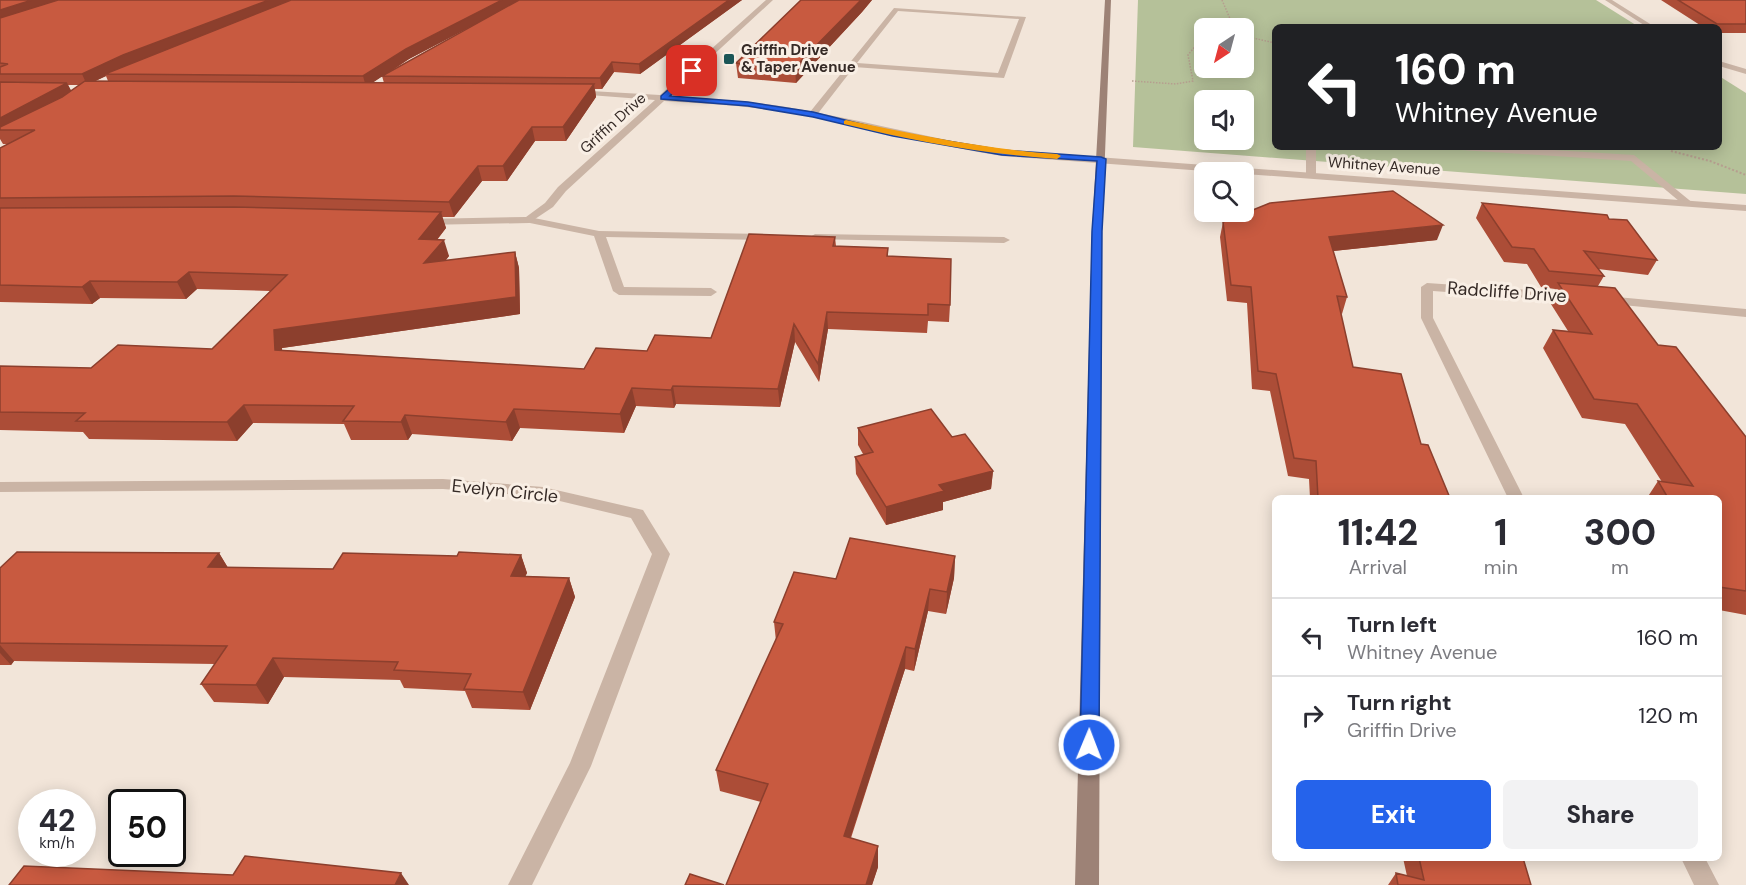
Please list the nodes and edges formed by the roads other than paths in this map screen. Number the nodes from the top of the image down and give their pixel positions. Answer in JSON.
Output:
{"nodes":[{"id":1,"x":770,"y":0,"type":"edge"},
{"id":2,"x":902,"y":0,"type":"edge"},
{"id":3,"x":1108,"y":0,"type":"edge"},
{"id":4,"x":1608,"y":0,"type":"edge"},
{"id":5,"x":896,"y":9,"type":"junction"},
{"id":6,"x":1647,"y":24,"type":"edge"},
{"id":7,"x":1722,"y":64,"type":"edge"},
{"id":8,"x":853,"y":65,"type":"junction"},
{"id":9,"x":1746,"y":72,"type":"edge"},
{"id":10,"x":569,"y":91,"type":"edge"},
{"id":11,"x":664,"y":98,"type":"junction"},
{"id":12,"x":813,"y":114,"type":"junction"},
{"id":13,"x":1311,"y":150,"type":"edge"},
{"id":14,"x":1508,"y":150,"type":"edge"},
{"id":15,"x":1101,"y":159,"type":"junction"},
{"id":16,"x":1311,"y":175,"type":"junction"},
{"id":17,"x":1689,"y":204,"type":"junction"},
{"id":18,"x":1746,"y":208,"type":"edge"},
{"id":19,"x":529,"y":220,"type":"junction"},
{"id":20,"x":414,"y":222,"type":"edge"},
{"id":21,"x":599,"y":234,"type":"junction"},
{"id":22,"x":777,"y":237,"type":"edge"},
{"id":23,"x":801,"y":237,"type":"edge"},
{"id":24,"x":1004,"y":240,"type":"dead end"},
{"id":25,"x":711,"y":292,"type":"dead end"},
{"id":26,"x":1746,"y":313,"type":"edge"},
{"id":27,"x":0,"y":487,"type":"edge"},
{"id":28,"x":1515,"y":495,"type":"edge"},
{"id":29,"x":1695,"y":861,"type":"edge"},
{"id":30,"x":520,"y":885,"type":"edge"},
{"id":31,"x":1087,"y":885,"type":"edge"},
{"id":32,"x":1707,"y":885,"type":"edge"}],
"edges":[{"from":1,"to":11,"type":"street","name":"Griffin Drive"},
{"from":2,"to":5,"type":"street"},
{"from":3,"to":15,"type":"main road"},
{"from":4,"to":6,"type":"street"},
{"from":5,"to":8,"type":"street"},
{"from":5,"to":8,"type":"street"},
{"from":7,"to":9,"type":"street"},
{"from":8,"to":12,"type":"street"},
{"from":10,"to":11,"type":"street","name":"Whitney Avenue"},
{"from":11,"to":12,"type":"street","name":"Whitney Avenue"},
{"from":11,"to":19,"type":"street","name":"Griffin Drive"},
{"from":12,"to":15,"type":"street","name":"Whitney Avenue"},
{"from":13,"to":16,"type":"street"},
{"from":14,"to":17,"type":"street"},
{"from":15,"to":16,"type":"street","name":"Whitney Avenue"},
{"from":15,"to":31,"type":"main road"},
{"from":16,"to":17,"type":"street","name":"Whitney Avenue"},
{"from":17,"to":18,"type":"street","name":"Whitney Avenue"},
{"from":19,"to":20,"type":"street"},
{"from":19,"to":21,"type":"street"},
{"from":21,"to":22,"type":"street"},
{"from":21,"to":25,"type":"street"},
{"from":23,"to":24,"type":"street"},
{"from":26,"to":28,"type":"street","name":"Radcliffe Drive"},
{"from":27,"to":30,"type":"street","name":"Evelyn Circle"},
{"from":29,"to":32,"type":"street"}]}
